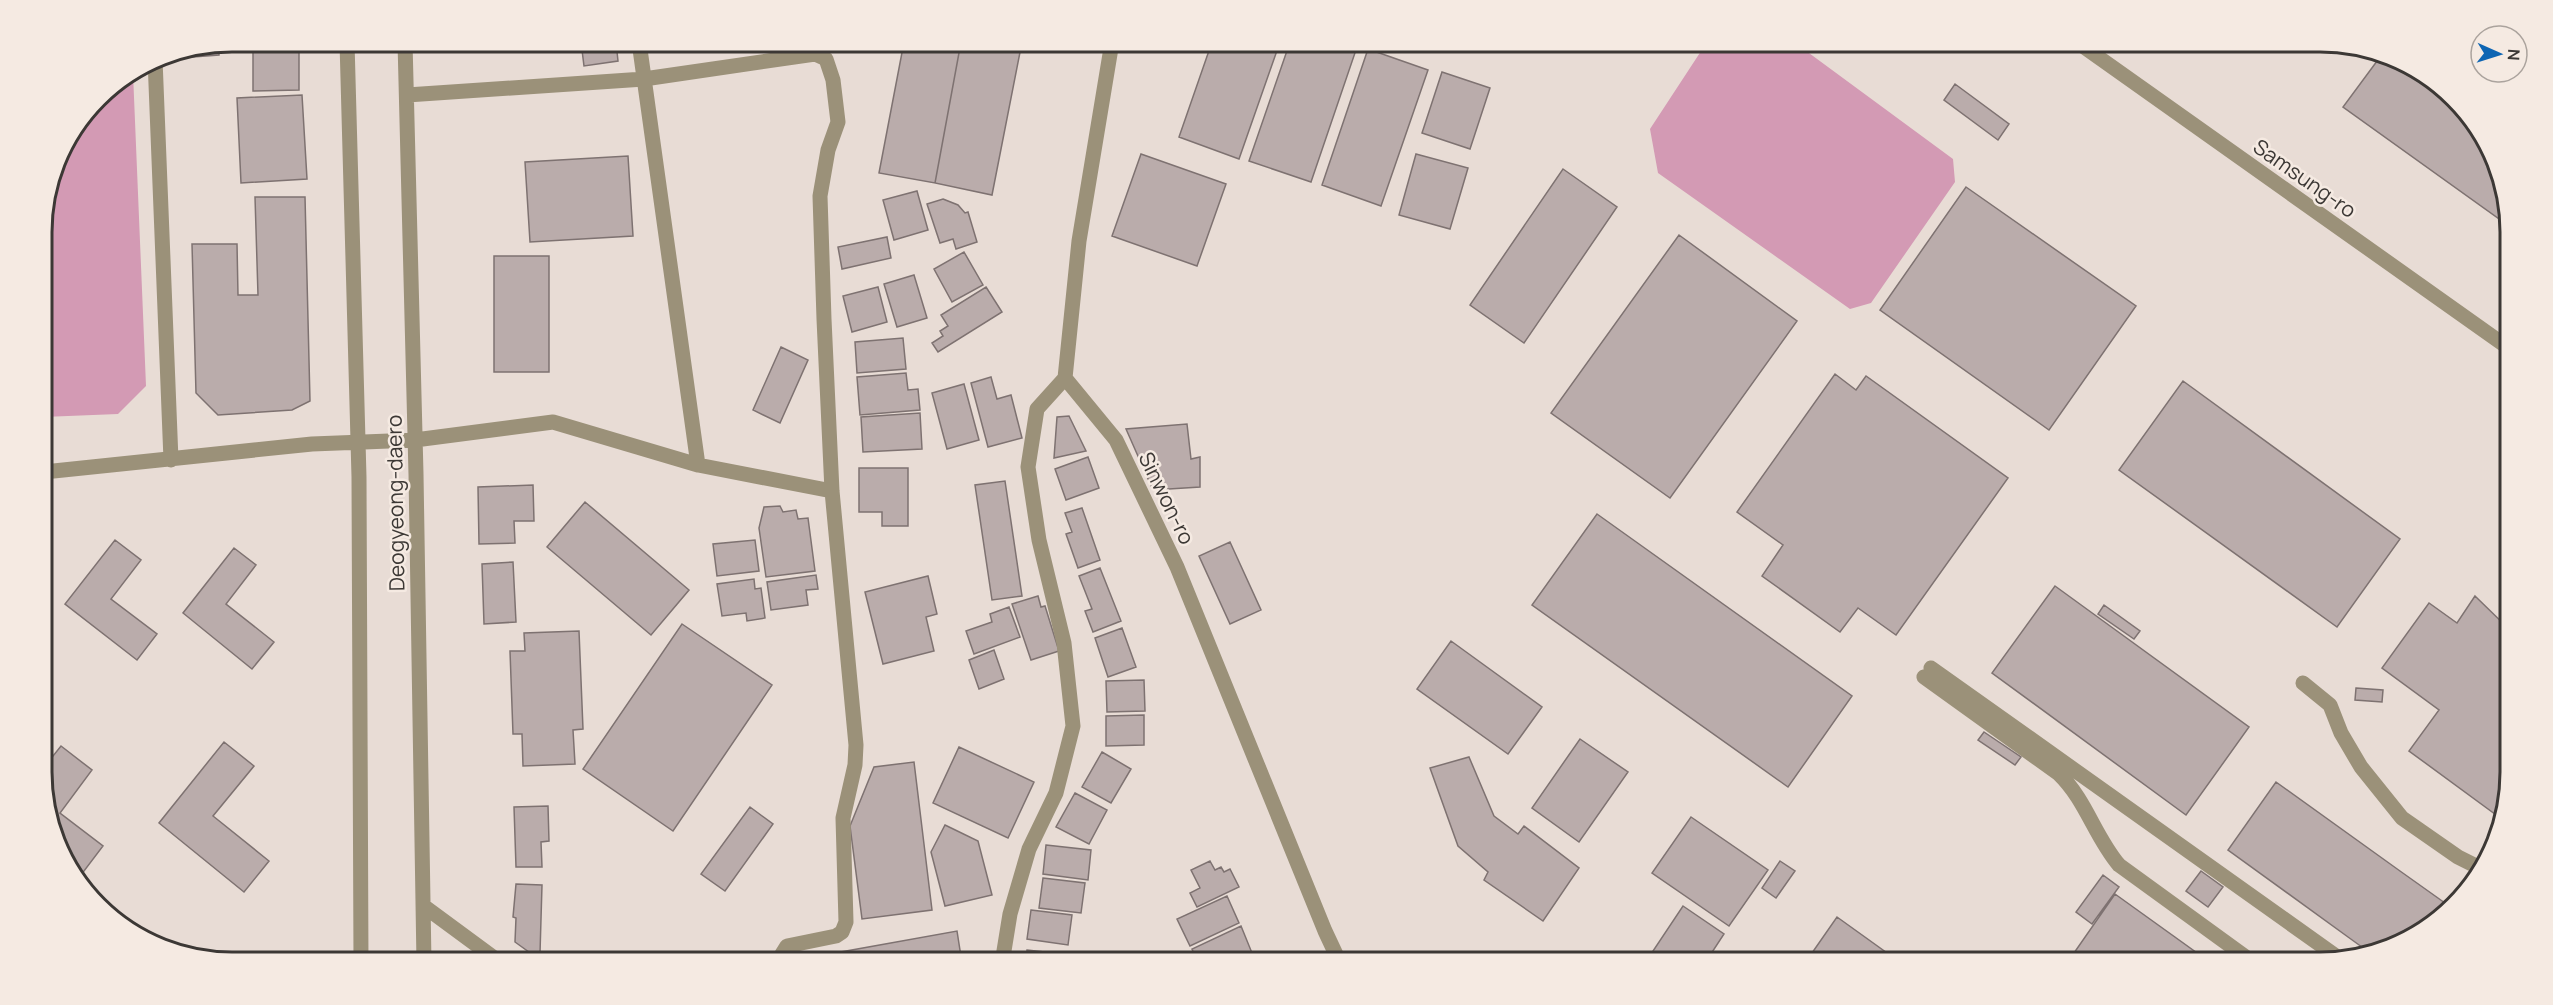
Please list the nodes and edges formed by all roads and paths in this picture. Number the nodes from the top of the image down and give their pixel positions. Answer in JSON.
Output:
{"nodes":[{"id":1,"x":2091,"y":52,"type":"edge"},
{"id":2,"x":346,"y":53,"type":"edge"},
{"id":3,"x":405,"y":53,"type":"edge"},
{"id":4,"x":640,"y":53,"type":"edge"},
{"id":5,"x":1110,"y":53,"type":"edge"},
{"id":6,"x":155,"y":70,"type":"edge"},
{"id":7,"x":644,"y":79,"type":"junction"},
{"id":8,"x":407,"y":95,"type":"junction"},
{"id":9,"x":2500,"y":342,"type":"edge"},
{"id":10,"x":1065,"y":378,"type":"junction"},
{"id":11,"x":415,"y":440,"type":"junction"},
{"id":12,"x":357,"y":443,"type":"junction"},
{"id":13,"x":171,"y":460,"type":"junction"},
{"id":14,"x":698,"y":465,"type":"junction"},
{"id":15,"x":53,"y":471,"type":"edge"},
{"id":16,"x":832,"y":491,"type":"junction"},
{"id":17,"x":2303,"y":682,"type":"dead end"},
{"id":18,"x":2474,"y":865,"type":"edge"},
{"id":19,"x":424,"y":907,"type":"junction"},
{"id":20,"x":361,"y":952,"type":"edge"},
{"id":21,"x":424,"y":952,"type":"edge"},
{"id":22,"x":486,"y":952,"type":"edge"},
{"id":23,"x":783,"y":952,"type":"edge"},
{"id":24,"x":1004,"y":952,"type":"edge"},
{"id":25,"x":1335,"y":952,"type":"edge"},
{"id":26,"x":2239,"y":952,"type":"edge"},
{"id":27,"x":2330,"y":952,"type":"edge"}],
"edges":[{"from":1,"to":9,"type":"street","name":"Samsung-ro"},
{"from":2,"to":12,"type":"street","name":"Deogyeong-daero"},
{"from":3,"to":8,"type":"street","name":"Deogyeong-daero"},
{"from":4,"to":7,"type":"street"},
{"from":5,"to":10,"type":"street"},
{"from":6,"to":13,"type":"street"},
{"from":7,"to":8,"type":"street"},
{"from":7,"to":14,"type":"street"},
{"from":7,"to":16,"type":"street"},
{"from":8,"to":11,"type":"street","name":"Deogyeong-daero"},
{"from":10,"to":24,"type":"street"},
{"from":10,"to":25,"type":"street","name":"Sinwon-ro"},
{"from":11,"to":12,"type":"street"},
{"from":11,"to":14,"type":"street"},
{"from":11,"to":19,"type":"street","name":"Deogyeong-daero"},
{"from":12,"to":13,"type":"street"},
{"from":12,"to":20,"type":"street","name":"Deogyeong-daero"},
{"from":13,"to":15,"type":"street"},
{"from":14,"to":16,"type":"street"},
{"from":16,"to":23,"type":"street"},
{"from":17,"to":18,"type":"street"},
{"from":19,"to":21,"type":"street","name":"Deogyeong-daero"},
{"from":19,"to":22,"type":"street"},
{"from":26,"to":27,"type":"street"}]}
